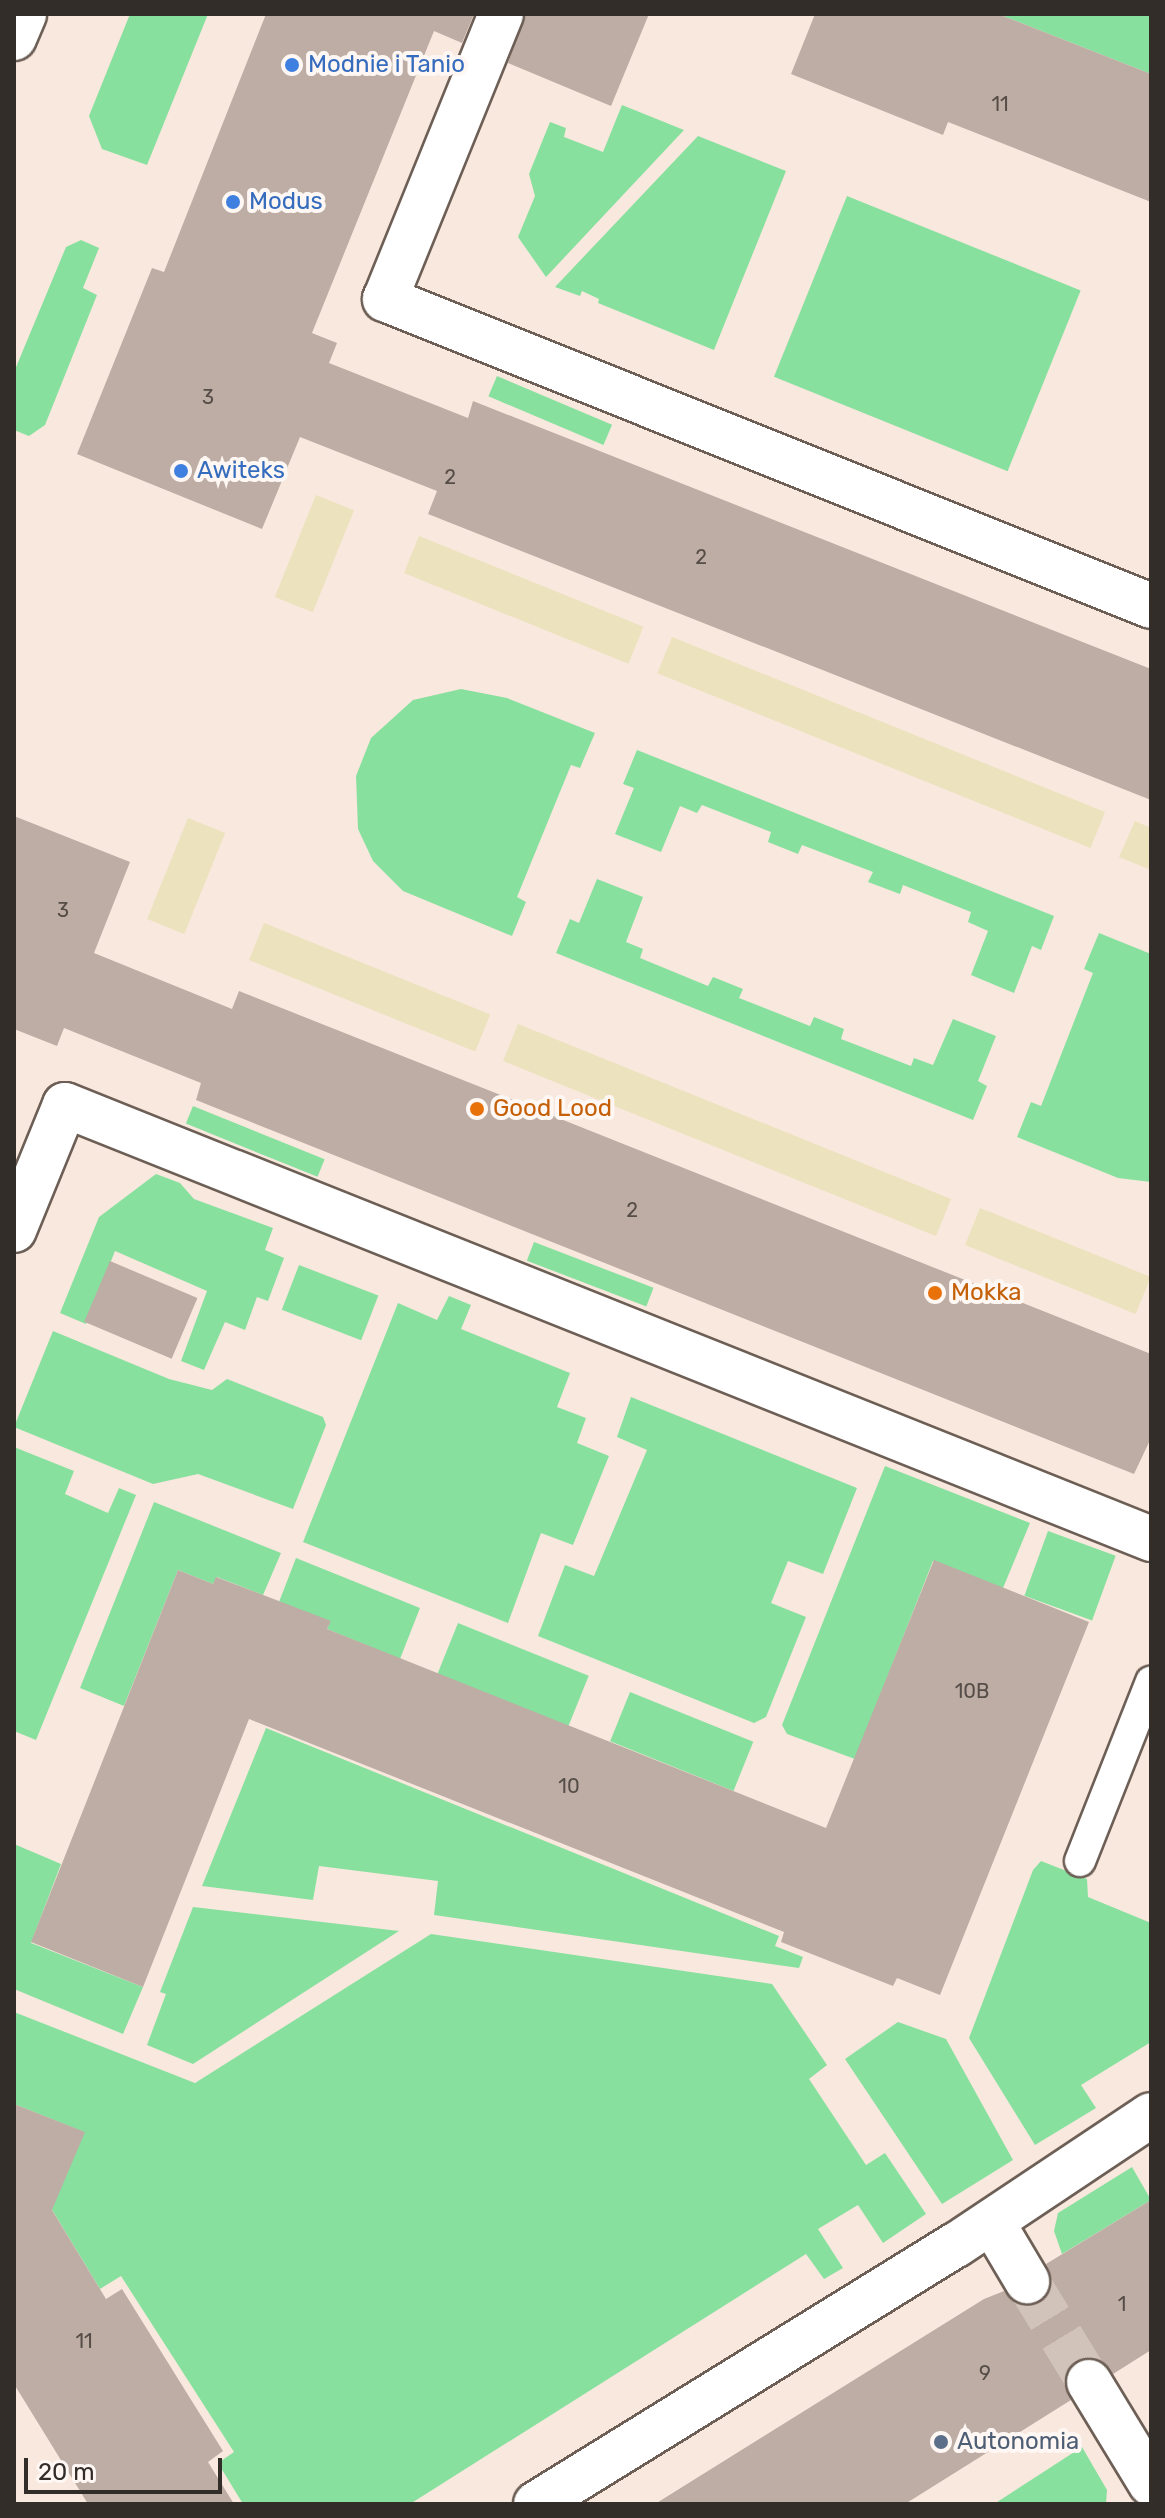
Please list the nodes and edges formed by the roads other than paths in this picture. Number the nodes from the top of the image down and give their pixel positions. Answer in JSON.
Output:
{"nodes":[{"id":1,"x":24,"y":14,"type":"edge"},
{"id":2,"x":501,"y":14,"type":"edge"},
{"id":3,"x":14,"y":38,"type":"edge"},
{"id":4,"x":1151,"y":606,"type":"edge"},
{"id":5,"x":14,"y":1230,"type":"edge"},
{"id":6,"x":1151,"y":1539,"type":"edge"},
{"id":7,"x":1151,"y":1682,"type":"edge"},
{"id":8,"x":1080,"y":1861,"type":"dead end"},
{"id":9,"x":1151,"y":2115,"type":"edge"},
{"id":10,"x":992,"y":2222,"type":"junction"},
{"id":11,"x":1027,"y":2281,"type":"tunnel mouth"},
{"id":12,"x":1089,"y":2382,"type":"tunnel mouth"},
{"id":13,"x":1151,"y":2484,"type":"edge"},
{"id":14,"x":536,"y":2504,"type":"edge"}],
"edges":[{"from":1,"to":3,"type":"street"},
{"from":2,"to":4,"type":"street"},
{"from":5,"to":6,"type":"street"},
{"from":7,"to":8,"type":"lane"},
{"from":9,"to":10,"type":"street"},
{"from":10,"to":11,"type":"street"},
{"from":10,"to":14,"type":"street"},
{"from":12,"to":13,"type":"street"}]}
